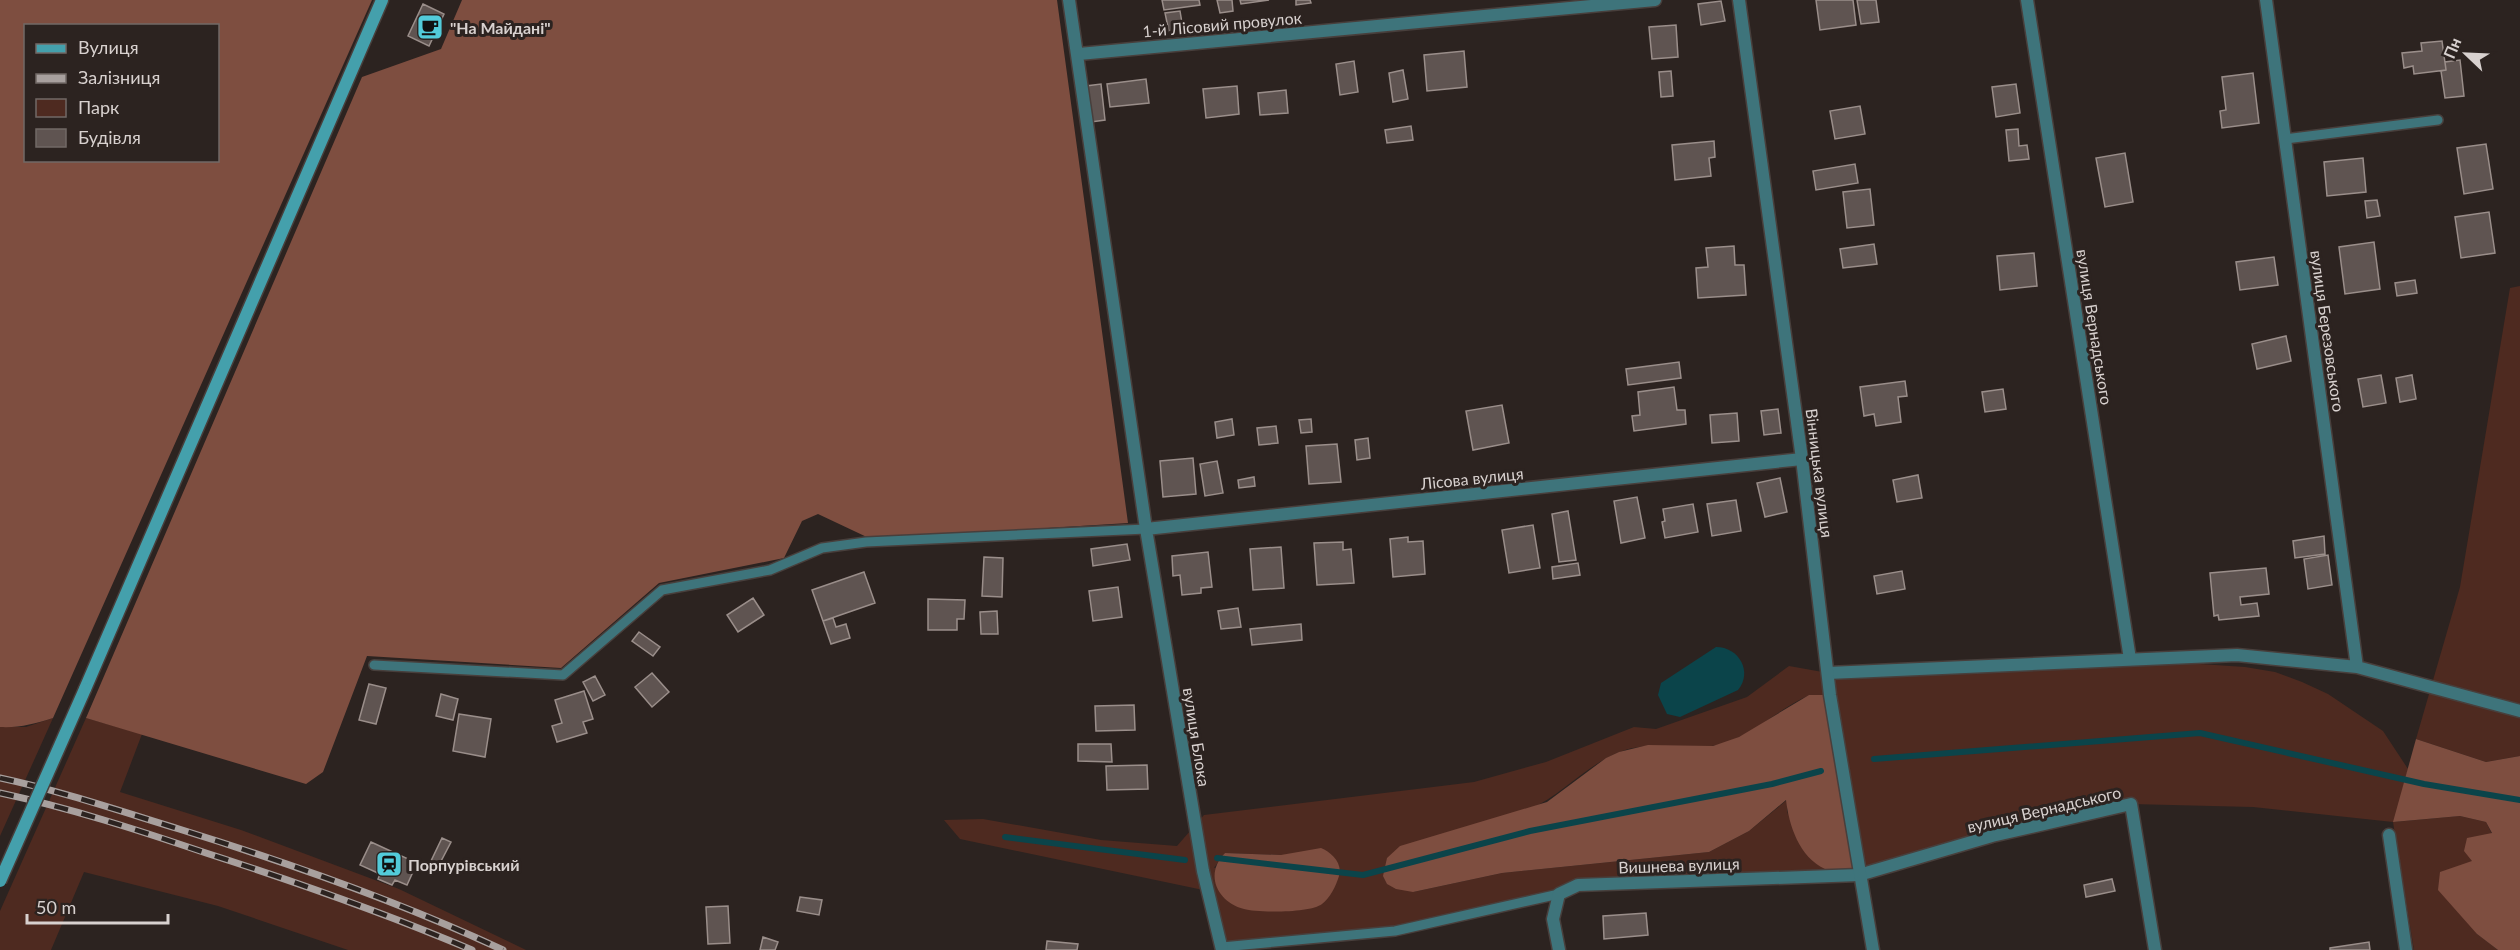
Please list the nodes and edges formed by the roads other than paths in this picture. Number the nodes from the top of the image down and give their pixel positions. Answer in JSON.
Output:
{"nodes":[{"id":1,"x":382,"y":0,"type":"edge"},
{"id":2,"x":1069,"y":0,"type":"edge"},
{"id":3,"x":1655,"y":0,"type":"edge"},
{"id":4,"x":1739,"y":0,"type":"edge"},
{"id":5,"x":2027,"y":0,"type":"edge"},
{"id":6,"x":2266,"y":0,"type":"edge"},
{"id":7,"x":1079,"y":54,"type":"junction"},
{"id":8,"x":2438,"y":120,"type":"dead end"},
{"id":9,"x":2285,"y":139,"type":"junction"},
{"id":10,"x":1802,"y":459,"type":"junction"},
{"id":11,"x":1146,"y":529,"type":"junction"},
{"id":12,"x":2130,"y":659,"type":"junction"},
{"id":13,"x":374,"y":665,"type":"dead end"},
{"id":14,"x":2357,"y":667,"type":"junction"},
{"id":15,"x":1828,"y":673,"type":"junction"},
{"id":16,"x":2520,"y":711,"type":"edge"},
{"id":17,"x":2389,"y":835,"type":"dead end"},
{"id":18,"x":1859,"y":875,"type":"junction"},
{"id":19,"x":0,"y":881,"type":"edge"},
{"id":20,"x":1559,"y":894,"type":"junction"},
{"id":21,"x":1222,"y":949,"type":"edge"},
{"id":22,"x":1558,"y":950,"type":"edge"},
{"id":23,"x":1873,"y":950,"type":"edge"},
{"id":24,"x":2155,"y":950,"type":"edge"},
{"id":25,"x":2406,"y":950,"type":"edge"}],
"edges":[{"from":1,"to":19,"type":"main road","bridge":true},
{"from":2,"to":7,"type":"street","name":"вулиця Блока"},
{"from":3,"to":7,"type":"street","name":"1-й Лісовий провулок"},
{"from":4,"to":10,"type":"street","name":"Вінницька вулиця"},
{"from":5,"to":12,"type":"street","name":"вулиця Вернадського"},
{"from":6,"to":9,"type":"street","name":"вулиця Березовського"},
{"from":7,"to":11,"type":"street","name":"вулиця Блока"},
{"from":8,"to":9,"type":"lane"},
{"from":9,"to":14,"type":"street","name":"вулиця Березовського"},
{"from":10,"to":11,"type":"street","name":"Лісова вулиця"},
{"from":10,"to":15,"type":"street","name":"Вінницька вулиця"},
{"from":11,"to":13,"type":"lane"},
{"from":11,"to":21,"type":"street","name":"вулиця Блока"},
{"from":12,"to":14,"type":"street"},
{"from":12,"to":15,"type":"street"},
{"from":14,"to":16,"type":"street"},
{"from":15,"to":18,"type":"street","name":"Вінницька вулиця"},
{"from":17,"to":25,"type":"street"},
{"from":18,"to":20,"type":"street","name":"Вишнева вулиця"},
{"from":18,"to":23,"type":"street","name":"Вінницька вулиця"},
{"from":18,"to":24,"type":"street","name":"вулиця Вернадського"},
{"from":20,"to":21,"type":"lane"},
{"from":20,"to":22,"type":"street"}]}
